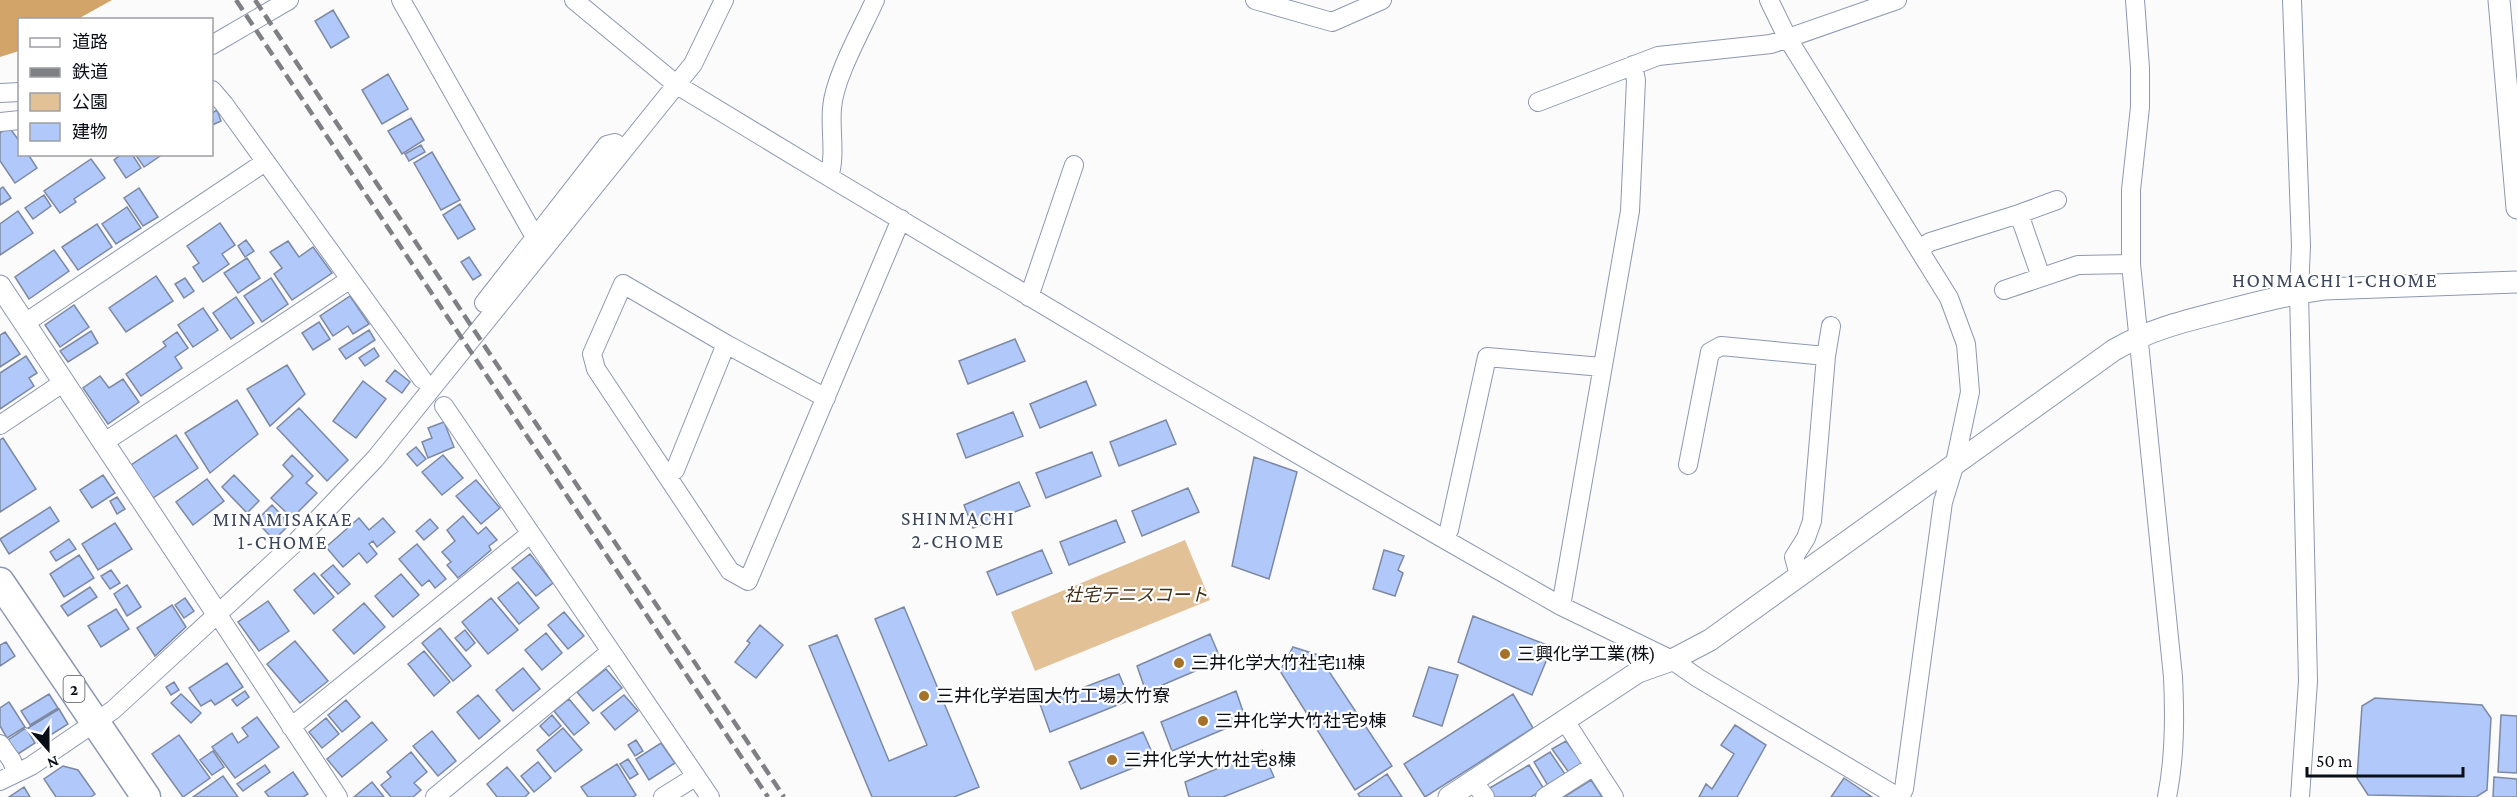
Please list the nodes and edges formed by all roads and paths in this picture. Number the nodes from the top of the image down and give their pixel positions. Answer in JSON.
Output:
{"nodes":[{"id":1,"x":289,"y":0,"type":"edge"},
{"id":2,"x":401,"y":0,"type":"edge"},
{"id":3,"x":573,"y":0,"type":"edge"},
{"id":4,"x":724,"y":0,"type":"edge"},
{"id":5,"x":875,"y":0,"type":"edge"},
{"id":6,"x":1255,"y":0,"type":"edge"},
{"id":7,"x":1382,"y":0,"type":"edge"},
{"id":8,"x":1769,"y":0,"type":"edge"},
{"id":9,"x":1897,"y":0,"type":"edge"},
{"id":10,"x":2135,"y":0,"type":"edge"},
{"id":11,"x":2292,"y":0,"type":"edge"},
{"id":12,"x":2499,"y":0,"type":"edge"},
{"id":13,"x":1339,"y":9,"type":"edge"},
{"id":14,"x":1788,"y":39,"type":"junction"},
{"id":15,"x":213,"y":44,"type":"edge"},
{"id":16,"x":1633,"y":65,"type":"junction"},
{"id":17,"x":677,"y":85,"type":"junction"},
{"id":18,"x":213,"y":91,"type":"edge"},
{"id":19,"x":18,"y":92,"type":"edge"},
{"id":20,"x":0,"y":93,"type":"edge"},
{"id":21,"x":1538,"y":102,"type":"dead end"},
{"id":22,"x":18,"y":120,"type":"edge"},
{"id":23,"x":0,"y":122,"type":"edge"},
{"id":24,"x":624,"y":149,"type":"junction"},
{"id":25,"x":265,"y":162,"type":"junction"},
{"id":26,"x":1074,"y":165,"type":"dead end"},
{"id":27,"x":829,"y":177,"type":"junction"},
{"id":28,"x":2057,"y":200,"type":"dead end"},
{"id":29,"x":2517,"y":208,"type":"edge"},
{"id":30,"x":2019,"y":214,"type":"junction"},
{"id":31,"x":901,"y":219,"type":"junction"},
{"id":32,"x":536,"y":235,"type":"junction"},
{"id":33,"x":1919,"y":249,"type":"junction"},
{"id":34,"x":2131,"y":264,"type":"junction"},
{"id":35,"x":2041,"y":277,"type":"junction"},
{"id":36,"x":349,"y":280,"type":"junction"},
{"id":37,"x":2517,"y":282,"type":"edge"},
{"id":38,"x":0,"y":286,"type":"edge"},
{"id":39,"x":2004,"y":290,"type":"dead end"},
{"id":40,"x":2299,"y":292,"type":"junction"},
{"id":41,"x":1029,"y":297,"type":"junction"},
{"id":42,"x":484,"y":303,"type":"dead end"},
{"id":43,"x":25,"y":323,"type":"junction"},
{"id":44,"x":1831,"y":326,"type":"dead end"},
{"id":45,"x":2138,"y":336,"type":"junction"},
{"id":46,"x":726,"y":344,"type":"junction"},
{"id":47,"x":1826,"y":356,"type":"junction"},
{"id":48,"x":1602,"y":367,"type":"junction"},
{"id":49,"x":422,"y":379,"type":"dead end"},
{"id":50,"x":64,"y":382,"type":"junction"},
{"id":51,"x":826,"y":398,"type":"junction"},
{"id":52,"x":444,"y":406,"type":"dead end"},
{"id":53,"x":0,"y":425,"type":"edge"},
{"id":54,"x":103,"y":443,"type":"junction"},
{"id":55,"x":1955,"y":464,"type":"junction"},
{"id":56,"x":1688,"y":465,"type":"dead end"},
{"id":57,"x":667,"y":475,"type":"junction"},
{"id":58,"x":530,"y":534,"type":"junction"},
{"id":59,"x":1444,"y":538,"type":"junction"},
{"id":60,"x":1799,"y":575,"type":"junction"},
{"id":61,"x":0,"y":582,"type":"edge"},
{"id":62,"x":1561,"y":606,"type":"junction"},
{"id":63,"x":218,"y":615,"type":"junction"},
{"id":64,"x":610,"y":652,"type":"junction"},
{"id":65,"x":1672,"y":660,"type":"junction"},
{"id":66,"x":96,"y":721,"type":"junction"},
{"id":67,"x":1565,"y":721,"type":"junction"},
{"id":68,"x":291,"y":727,"type":"junction"},
{"id":69,"x":0,"y":744,"type":"edge"},
{"id":70,"x":1594,"y":766,"type":"junction"},
{"id":71,"x":8,"y":777,"type":"edge"},
{"id":72,"x":695,"y":777,"type":"junction"},
{"id":73,"x":1479,"y":789,"type":"edge"},
{"id":74,"x":146,"y":797,"type":"edge"},
{"id":75,"x":338,"y":797,"type":"edge"},
{"id":76,"x":435,"y":797,"type":"edge"},
{"id":77,"x":663,"y":797,"type":"edge"},
{"id":78,"x":710,"y":797,"type":"edge"},
{"id":79,"x":1449,"y":797,"type":"edge"},
{"id":80,"x":1545,"y":797,"type":"edge"},
{"id":81,"x":1614,"y":797,"type":"edge"},
{"id":82,"x":1899,"y":797,"type":"edge"},
{"id":83,"x":2167,"y":797,"type":"edge"},
{"id":84,"x":2300,"y":797,"type":"edge"}],
"edges":[{"from":1,"to":15,"type":"street"},
{"from":2,"to":32,"type":"street"},
{"from":3,"to":17,"type":"street"},
{"from":4,"to":17,"type":"street"},
{"from":5,"to":27,"type":"street"},
{"from":6,"to":13,"type":"street"},
{"from":7,"to":13,"type":"street"},
{"from":8,"to":14,"type":"street"},
{"from":9,"to":14,"type":"street"},
{"from":10,"to":34,"type":"street"},
{"from":11,"to":40,"type":"street"},
{"from":12,"to":29,"type":"street"},
{"from":14,"to":16,"type":"street"},
{"from":14,"to":33,"type":"street"},
{"from":16,"to":21,"type":"street"},
{"from":16,"to":48,"type":"street"},
{"from":17,"to":24,"type":"street"},
{"from":17,"to":27,"type":"street"},
{"from":18,"to":25,"type":"street"},
{"from":19,"to":20,"type":"street"},
{"from":22,"to":23,"type":"street"},
{"from":24,"to":32,"type":"street"},
{"from":24,"to":63,"type":"street"},
{"from":25,"to":36,"type":"street"},
{"from":25,"to":43,"type":"street"},
{"from":26,"to":41,"type":"street"},
{"from":27,"to":31,"type":"street"},
{"from":28,"to":30,"type":"street"},
{"from":30,"to":33,"type":"street"},
{"from":30,"to":35,"type":"street"},
{"from":31,"to":41,"type":"street"},
{"from":31,"to":51,"type":"street"},
{"from":32,"to":42,"type":"street"},
{"from":33,"to":55,"type":"street"},
{"from":34,"to":35,"type":"street"},
{"from":34,"to":45,"type":"street"},
{"from":35,"to":39,"type":"street"},
{"from":36,"to":49,"type":"street"},
{"from":36,"to":54,"type":"street"},
{"from":37,"to":40,"type":"street"},
{"from":38,"to":43,"type":"street"},
{"from":40,"to":45,"type":"street"},
{"from":40,"to":84,"type":"street"},
{"from":41,"to":59,"type":"street"},
{"from":43,"to":50,"type":"street"},
{"from":44,"to":47,"type":"street"},
{"from":45,"to":55,"type":"street"},
{"from":45,"to":83,"type":"street"},
{"from":46,"to":51,"type":"street"},
{"from":46,"to":57,"type":"street"},
{"from":46,"to":57,"type":"street"},
{"from":47,"to":56,"type":"street"},
{"from":47,"to":60,"type":"street"},
{"from":48,"to":59,"type":"street"},
{"from":48,"to":62,"type":"street"},
{"from":50,"to":53,"type":"street"},
{"from":50,"to":54,"type":"street"},
{"from":51,"to":57,"type":"street"},
{"from":52,"to":58,"type":"street"},
{"from":54,"to":63,"type":"street"},
{"from":55,"to":60,"type":"street"},
{"from":55,"to":82,"type":"street"},
{"from":58,"to":64,"type":"street"},
{"from":58,"to":68,"type":"street"},
{"from":59,"to":62,"type":"street"},
{"from":60,"to":65,"type":"street"},
{"from":61,"to":66,"type":"highway","number":"2"},
{"from":62,"to":65,"type":"street"},
{"from":63,"to":66,"type":"street"},
{"from":63,"to":68,"type":"street"},
{"from":64,"to":72,"type":"street"},
{"from":64,"to":76,"type":"street"},
{"from":65,"to":67,"type":"street"},
{"from":65,"to":82,"type":"street"},
{"from":66,"to":71,"type":"street"},
{"from":66,"to":74,"type":"highway","number":"2"},
{"from":67,"to":70,"type":"street"},
{"from":67,"to":73,"type":"street"},
{"from":68,"to":75,"type":"street"},
{"from":69,"to":71,"type":"street"},
{"from":70,"to":80,"type":"street"},
{"from":70,"to":81,"type":"street"},
{"from":72,"to":77,"type":"street"},
{"from":72,"to":78,"type":"street"},
{"from":73,"to":79,"type":"street"}]}
